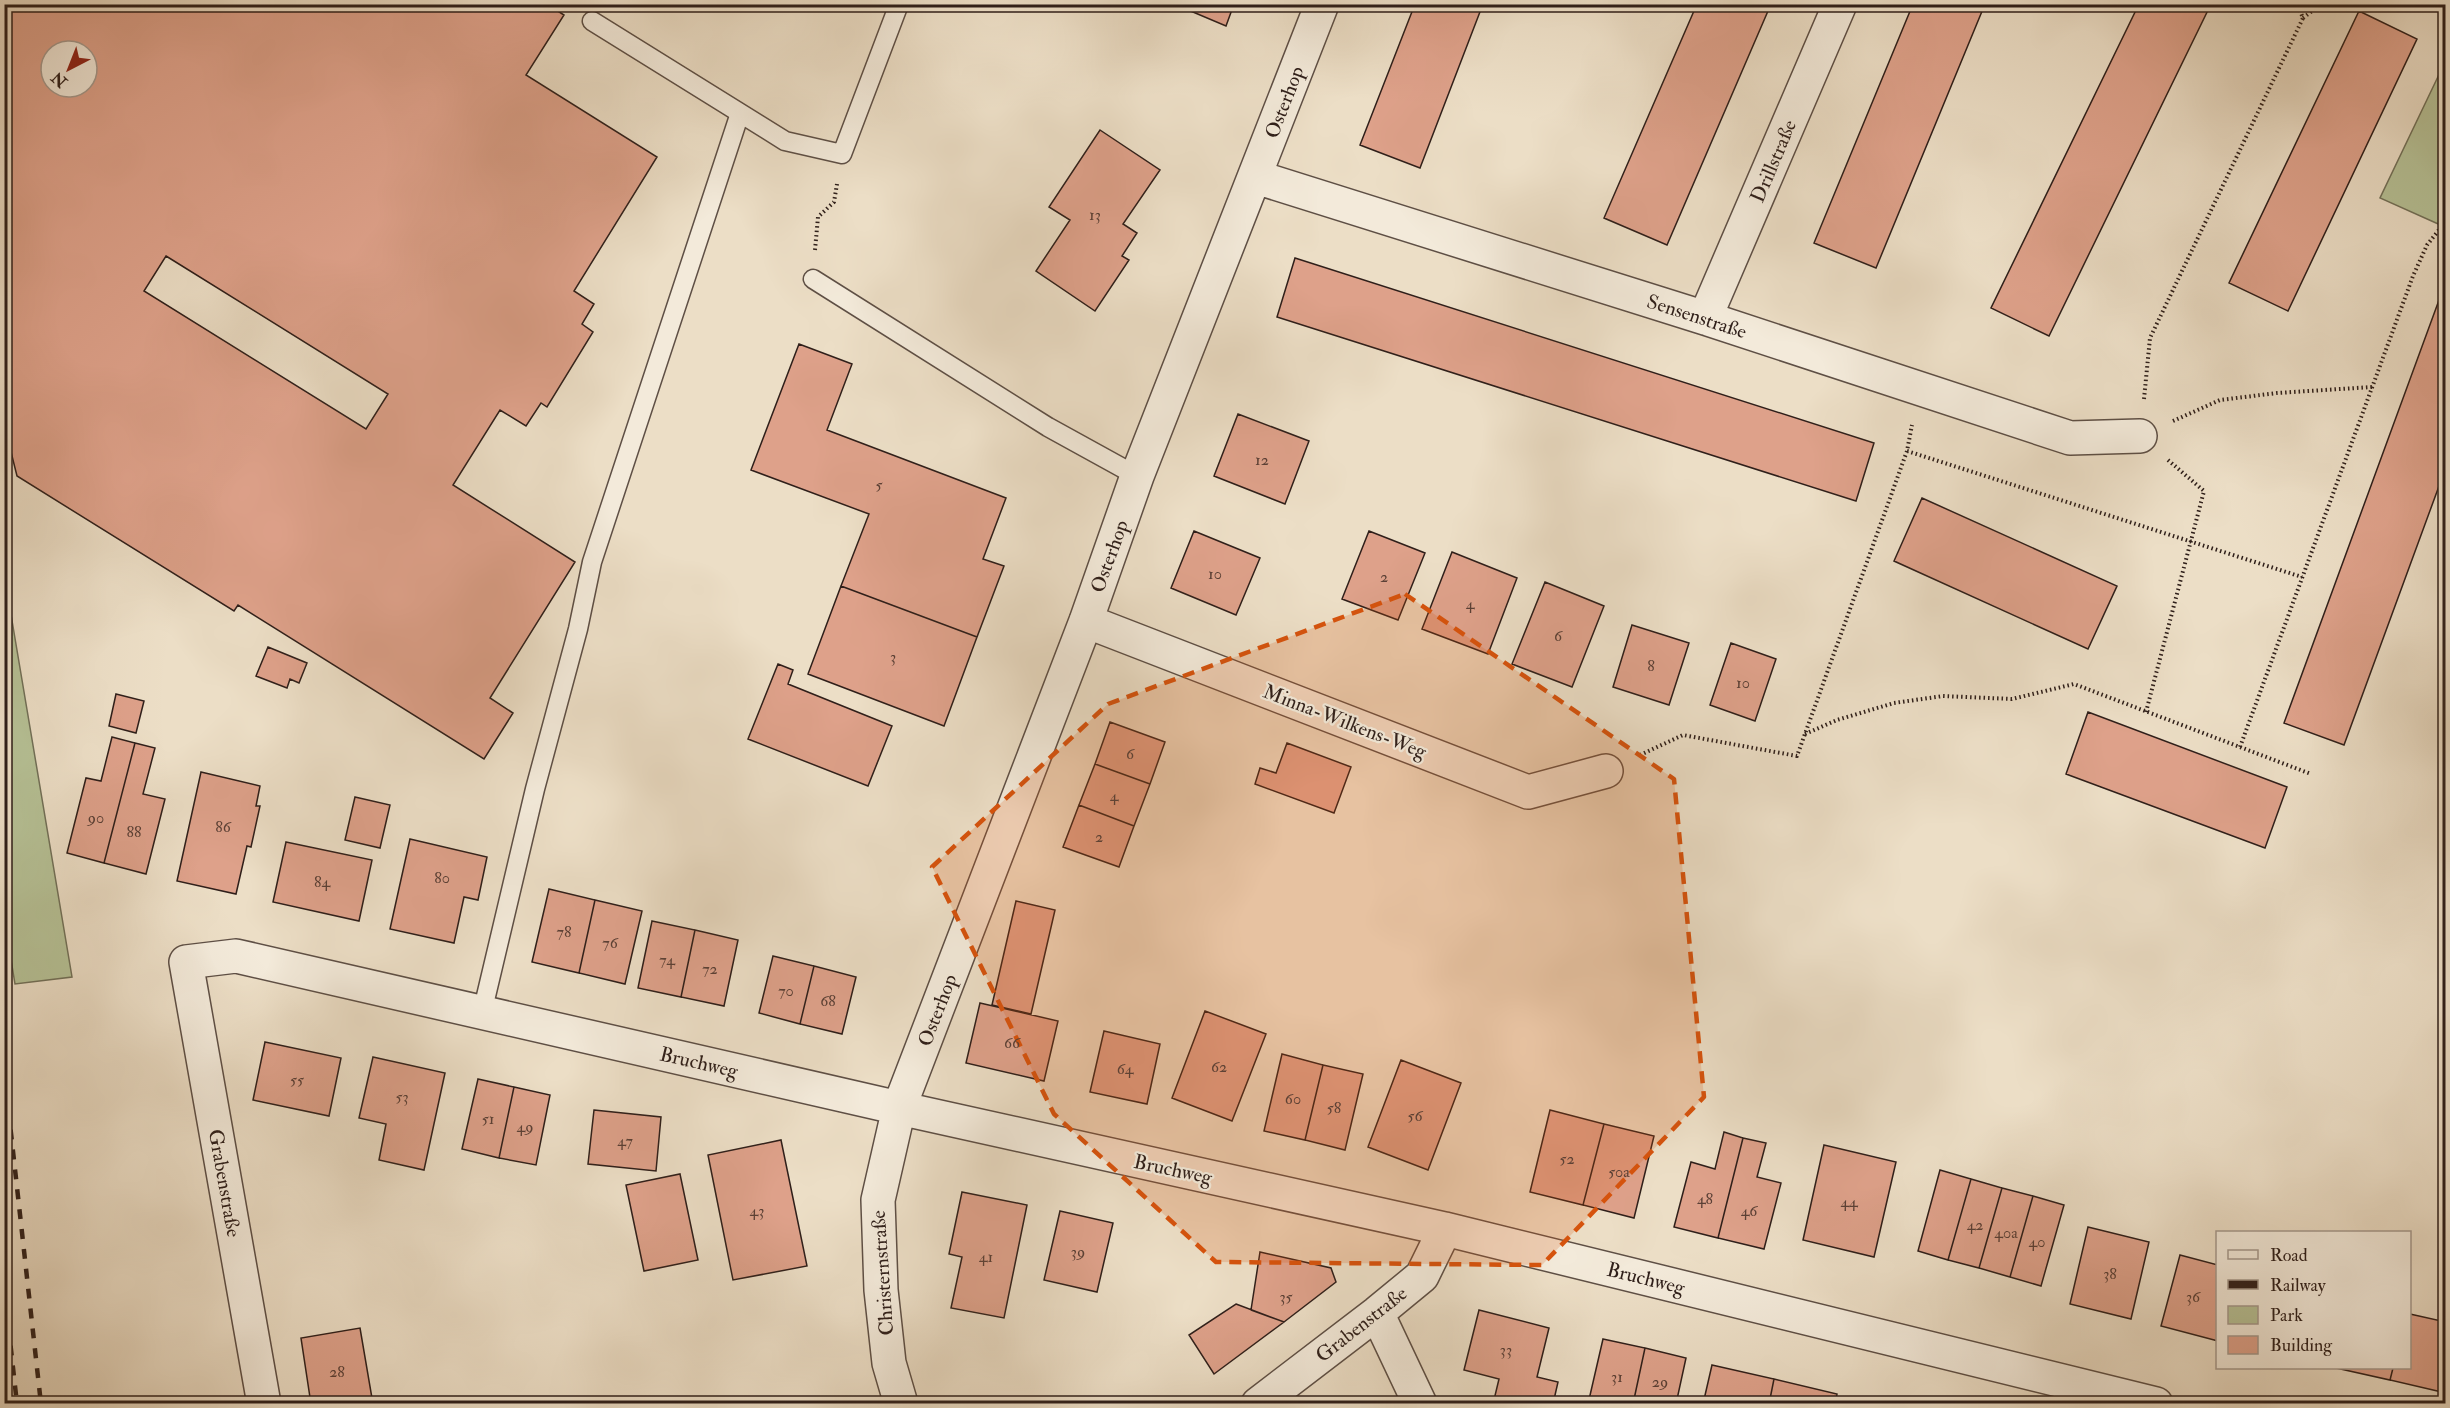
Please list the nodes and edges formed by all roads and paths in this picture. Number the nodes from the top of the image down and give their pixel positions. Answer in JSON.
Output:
{"nodes":[{"id":1,"x":899,"y":4,"type":"edge"},
{"id":2,"x":1322,"y":4,"type":"edge"},
{"id":3,"x":1840,"y":4,"type":"edge"},
{"id":4,"x":2297,"y":4,"type":"edge"},
{"id":5,"x":2321,"y":4,"type":"edge"},
{"id":6,"x":2303,"y":18,"type":"junction"},
{"id":7,"x":592,"y":21,"type":"dead end"},
{"id":8,"x":740,"y":113,"type":"junction"},
{"id":9,"x":842,"y":154,"type":"junction"},
{"id":10,"x":1256,"y":177,"type":"junction"},
{"id":11,"x":2445,"y":221,"type":"edge"},
{"id":12,"x":813,"y":279,"type":"joint"},
{"id":13,"x":1705,"y":318,"type":"junction"},
{"id":14,"x":2372,"y":387,"type":"junction"},
{"id":15,"x":1919,"y":389,"type":"junction"},
{"id":16,"x":2140,"y":436,"type":"junction"},
{"id":17,"x":1907,"y":451,"type":"junction"},
{"id":18,"x":1137,"y":477,"type":"junction"},
{"id":19,"x":2191,"y":542,"type":"junction"},
{"id":20,"x":2302,"y":577,"type":"junction"},
{"id":21,"x":1086,"y":621,"type":"junction"},
{"id":22,"x":2146,"y":712,"type":"junction"},
{"id":23,"x":1804,"y":735,"type":"junction"},
{"id":24,"x":2240,"y":747,"type":"junction"},
{"id":25,"x":1606,"y":771,"type":"joint"},
{"id":26,"x":2311,"y":774,"type":"dead end"},
{"id":27,"x":186,"y":962,"type":"joint"},
{"id":28,"x":482,"y":1013,"type":"junction"},
{"id":29,"x":899,"y":1108,"type":"junction"},
{"id":30,"x":1446,"y":1229,"type":"junction"},
{"id":31,"x":1377,"y":1313,"type":"junction"},
{"id":32,"x":264,"y":1404,"type":"edge"},
{"id":33,"x":901,"y":1404,"type":"edge"},
{"id":34,"x":1258,"y":1404,"type":"edge"},
{"id":35,"x":1420,"y":1404,"type":"edge"},
{"id":36,"x":2156,"y":1404,"type":"edge"}],
"edges":[{"from":1,"to":9,"type":"lane"},
{"from":2,"to":10,"type":"street","name":"Osterhop"},
{"from":3,"to":13,"type":"street","name":"Drillstraße"},
{"from":4,"to":6,"type":"path"},
{"from":5,"to":6,"type":"path"},
{"from":6,"to":16,"type":"path"},
{"from":7,"to":8,"type":"lane"},
{"from":8,"to":9,"type":"lane"},
{"from":8,"to":28,"type":"lane"},
{"from":9,"to":12,"type":"path"},
{"from":10,"to":13,"type":"street","name":"Sensenstraße"},
{"from":10,"to":18,"type":"street","name":"Osterhop"},
{"from":11,"to":14,"type":"path"},
{"from":12,"to":18,"type":"lane"},
{"from":13,"to":15,"type":"street","name":"Sensenstraße"},
{"from":14,"to":16,"type":"path"},
{"from":14,"to":20,"type":"path"},
{"from":15,"to":16,"type":"street","name":"Sensenstraße"},
{"from":15,"to":17,"type":"path"},
{"from":16,"to":19,"type":"path"},
{"from":17,"to":19,"type":"path"},
{"from":17,"to":23,"type":"path"},
{"from":18,"to":21,"type":"street","name":"Osterhop"},
{"from":19,"to":20,"type":"path"},
{"from":19,"to":22,"type":"path"},
{"from":20,"to":24,"type":"path"},
{"from":21,"to":25,"type":"street","name":"Minna-Wilkens-Weg"},
{"from":21,"to":29,"type":"street","name":"Osterhop"},
{"from":22,"to":23,"type":"path"},
{"from":22,"to":24,"type":"path"},
{"from":23,"to":25,"type":"path"},
{"from":24,"to":26,"type":"path"},
{"from":27,"to":28,"type":"street","name":"Bruchweg"},
{"from":27,"to":32,"type":"street","name":"Grabenstraße"},
{"from":28,"to":29,"type":"street","name":"Bruchweg"},
{"from":29,"to":30,"type":"street","name":"Bruchweg"},
{"from":29,"to":33,"type":"street","name":"Christernstraße"},
{"from":30,"to":31,"type":"street","name":"Grabenstraße"},
{"from":30,"to":36,"type":"street","name":"Bruchweg"},
{"from":31,"to":34,"type":"street","name":"Grabenstraße"},
{"from":31,"to":35,"type":"street"}]}
